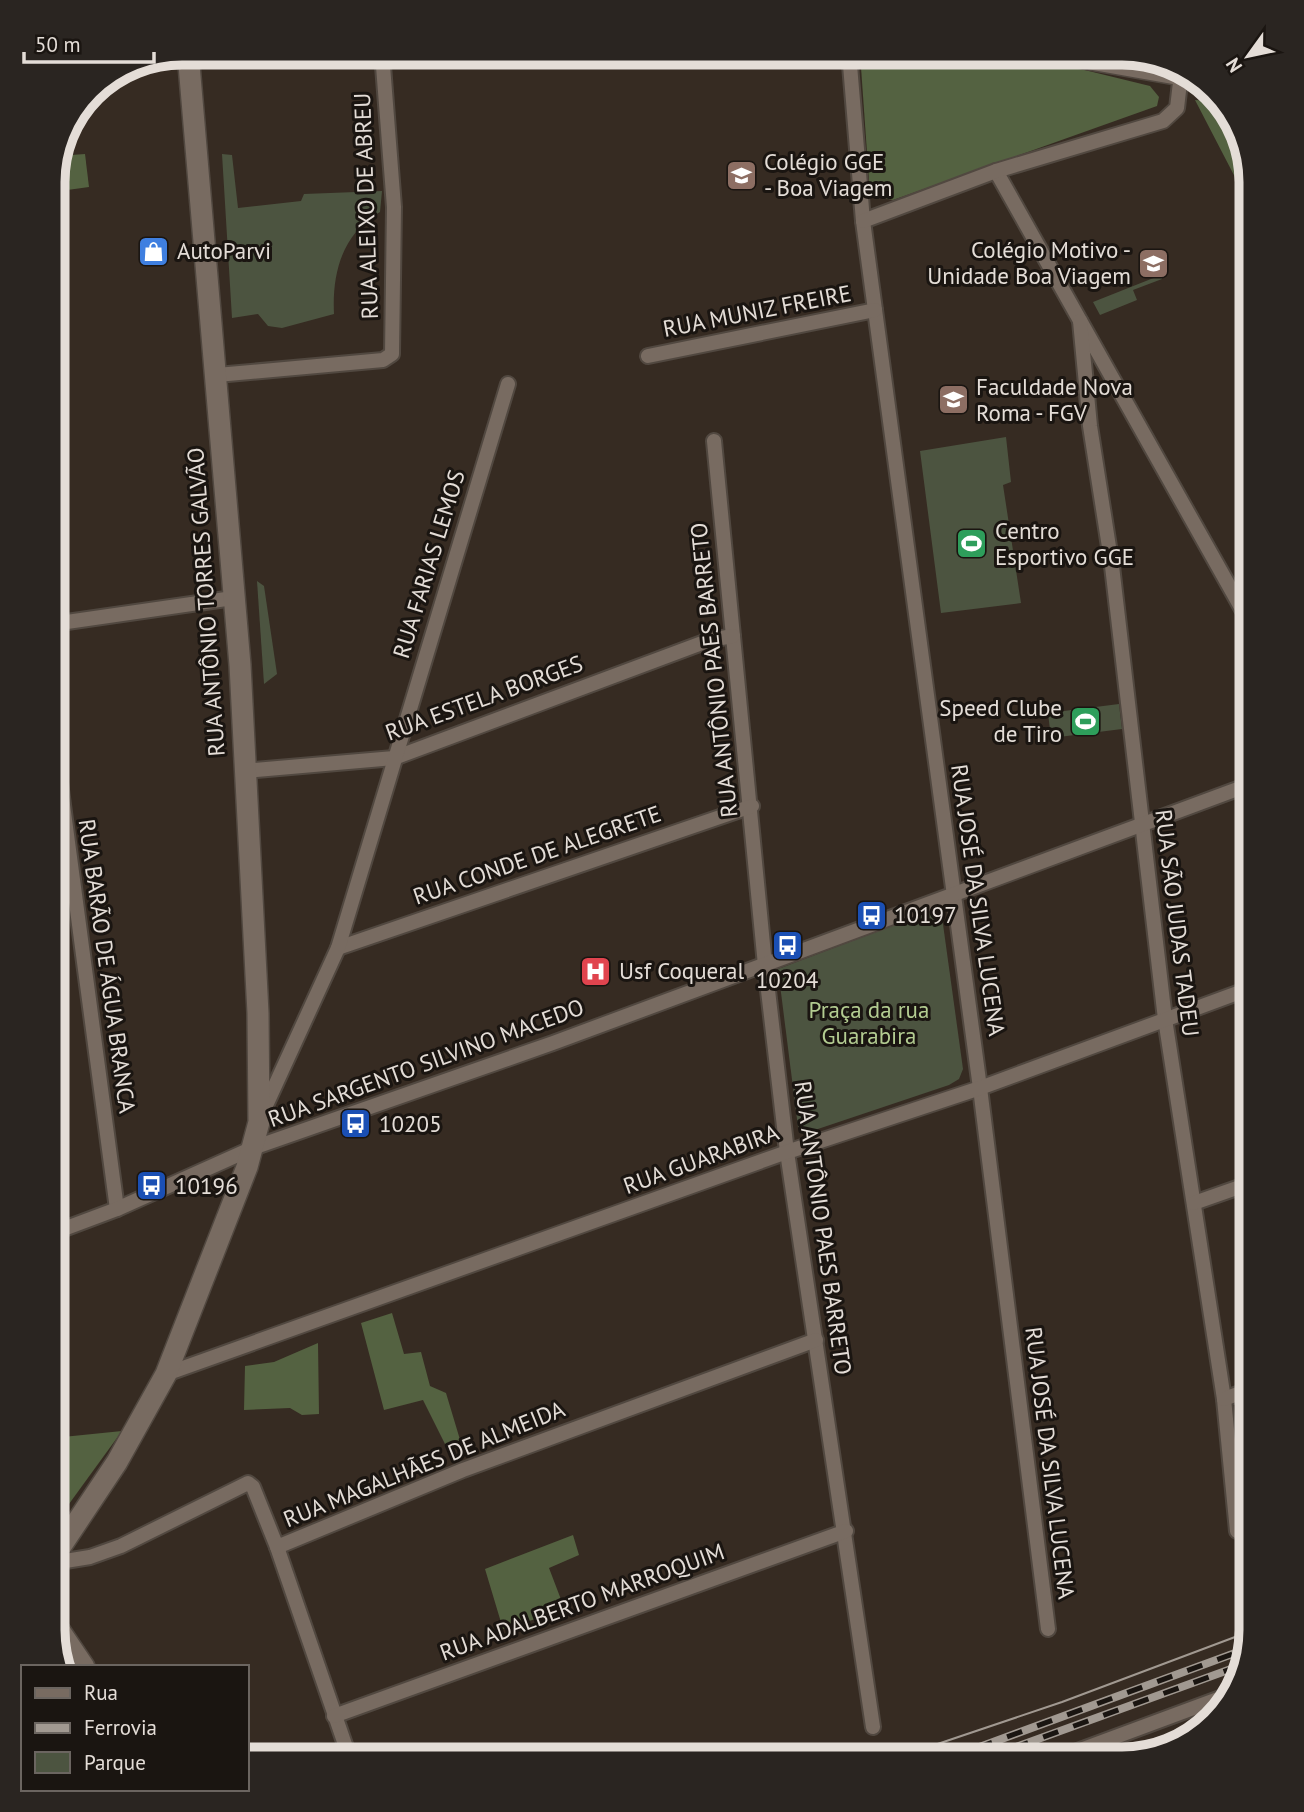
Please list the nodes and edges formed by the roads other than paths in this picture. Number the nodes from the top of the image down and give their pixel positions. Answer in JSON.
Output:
{"nodes":[{"id":1,"x":189,"y":65,"type":"edge"},
{"id":2,"x":383,"y":65,"type":"edge"},
{"id":3,"x":850,"y":65,"type":"edge"},
{"id":4,"x":1127,"y":65,"type":"edge"},
{"id":5,"x":1155,"y":70,"type":"edge"},
{"id":6,"x":1184,"y":83,"type":"edge"},
{"id":7,"x":996,"y":172,"type":"junction"},
{"id":8,"x":863,"y":221,"type":"junction"},
{"id":9,"x":875,"y":310,"type":"junction"},
{"id":10,"x":1080,"y":321,"type":"junction"},
{"id":11,"x":648,"y":356,"type":"dead end"},
{"id":12,"x":218,"y":375,"type":"junction"},
{"id":13,"x":508,"y":384,"type":"dead end"},
{"id":14,"x":714,"y":441,"type":"dead end"},
{"id":15,"x":233,"y":598,"type":"junction"},
{"id":16,"x":1239,"y":604,"type":"edge"},
{"id":17,"x":65,"y":622,"type":"edge"},
{"id":18,"x":733,"y":636,"type":"junction"},
{"id":19,"x":394,"y":758,"type":"junction"},
{"id":20,"x":244,"y":771,"type":"junction"},
{"id":21,"x":1239,"y":790,"type":"edge"},
{"id":22,"x":752,"y":806,"type":"junction"},
{"id":23,"x":65,"y":820,"type":"edge"},
{"id":24,"x":1140,"y":827,"type":"junction"},
{"id":25,"x":955,"y":894,"type":"junction"},
{"id":26,"x":338,"y":948,"type":"junction"},
{"id":27,"x":765,"y":965,"type":"junction"},
{"id":28,"x":1239,"y":992,"type":"edge"},
{"id":29,"x":1165,"y":1019,"type":"junction"},
{"id":30,"x":980,"y":1088,"type":"junction"},
{"id":31,"x":259,"y":1122,"type":"junction"},
{"id":32,"x":253,"y":1148,"type":"junction"},
{"id":33,"x":787,"y":1152,"type":"junction"},
{"id":34,"x":1239,"y":1186,"type":"edge"},
{"id":35,"x":1194,"y":1203,"type":"junction"},
{"id":36,"x":117,"y":1209,"type":"junction"},
{"id":37,"x":65,"y":1228,"type":"edge"},
{"id":38,"x":816,"y":1340,"type":"junction"},
{"id":39,"x":166,"y":1374,"type":"junction"},
{"id":40,"x":1239,"y":1393,"type":"edge"},
{"id":41,"x":1224,"y":1399,"type":"junction"},
{"id":42,"x":846,"y":1531,"type":"junction"},
{"id":43,"x":1237,"y":1531,"type":"dead end"},
{"id":44,"x":65,"y":1540,"type":"edge"},
{"id":45,"x":277,"y":1547,"type":"junction"},
{"id":46,"x":65,"y":1558,"type":"edge"},
{"id":47,"x":1048,"y":1629,"type":"dead end"},
{"id":48,"x":66,"y":1641,"type":"edge"},
{"id":49,"x":83,"y":1665,"type":"edge"},
{"id":50,"x":1216,"y":1700,"type":"edge"},
{"id":51,"x":334,"y":1716,"type":"junction"},
{"id":52,"x":873,"y":1727,"type":"dead end"},
{"id":53,"x":346,"y":1747,"type":"edge"},
{"id":54,"x":1098,"y":1747,"type":"edge"}],
"edges":[{"from":1,"to":12,"type":"main road","name":"RUA ANTÔNIO TORRES GALVÃO"},
{"from":2,"to":12,"type":"street","name":"RUA ALEIXO DE ABREU"},
{"from":3,"to":8,"type":"street","name":"RUA JOSÉ DA SILVA LUCENA"},
{"from":4,"to":5,"type":"main road"},
{"from":6,"to":7,"type":"street"},
{"from":7,"to":8,"type":"street"},
{"from":7,"to":10,"type":"street"},
{"from":8,"to":9,"type":"street","name":"RUA JOSÉ DA SILVA LUCENA"},
{"from":9,"to":11,"type":"street","name":"RUA MUNIZ FREIRE"},
{"from":9,"to":25,"type":"street","name":"RUA JOSÉ DA SILVA LUCENA"},
{"from":10,"to":16,"type":"street"},
{"from":10,"to":24,"type":"street","name":"RUA SÃO JUDAS TADEU"},
{"from":12,"to":15,"type":"main road","name":"RUA ANTÔNIO TORRES GALVÃO"},
{"from":13,"to":19,"type":"street","name":"RUA FARIAS LEMOS"},
{"from":14,"to":18,"type":"street","name":"RUA ANTÔNIO PAES BARRETO"},
{"from":15,"to":17,"type":"street"},
{"from":15,"to":20,"type":"main road","name":"RUA ANTÔNIO TORRES GALVÃO"},
{"from":18,"to":19,"type":"street","name":"RUA ESTELA BORGES"},
{"from":18,"to":22,"type":"street","name":"RUA ANTÔNIO PAES BARRETO"},
{"from":19,"to":20,"type":"street","name":"RUA ESTELA BORGES"},
{"from":19,"to":26,"type":"street","name":"RUA FARIAS LEMOS"},
{"from":20,"to":31,"type":"main road","name":"RUA ANTÔNIO TORRES GALVÃO"},
{"from":21,"to":24,"type":"street","name":"RUA SARGENTO SILVINO MACEDO"},
{"from":22,"to":26,"type":"street","name":"RUA CONDE DE ALEGRETE"},
{"from":22,"to":27,"type":"street","name":"RUA ANTÔNIO PAES BARRETO"},
{"from":23,"to":36,"type":"street","name":"RUA BARÃO DE ÁGUA BRANCA"},
{"from":24,"to":25,"type":"street","name":"RUA SARGENTO SILVINO MACEDO"},
{"from":24,"to":29,"type":"street","name":"RUA SÃO JUDAS TADEU"},
{"from":25,"to":27,"type":"street","name":"RUA SARGENTO SILVINO MACEDO"},
{"from":25,"to":30,"type":"street","name":"RUA JOSÉ DA SILVA LUCENA"},
{"from":26,"to":31,"type":"street","name":"RUA FARIAS LEMOS"},
{"from":27,"to":32,"type":"street","name":"RUA SARGENTO SILVINO MACEDO"},
{"from":27,"to":33,"type":"street","name":"RUA ANTÔNIO PAES BARRETO"},
{"from":28,"to":29,"type":"street","name":"RUA GUARABIRA"},
{"from":29,"to":30,"type":"street","name":"RUA GUARABIRA"},
{"from":29,"to":35,"type":"street","name":"RUA SÃO JUDAS TADEU"},
{"from":30,"to":33,"type":"street","name":"RUA GUARABIRA"},
{"from":30,"to":47,"type":"street","name":"RUA JOSÉ DA SILVA LUCENA"},
{"from":31,"to":32,"type":"main road","name":"RUA ANTÔNIO TORRES GALVÃO"},
{"from":32,"to":36,"type":"street","name":"RUA SARGENTO SILVINO MACEDO"},
{"from":32,"to":39,"type":"main road","name":"RUA ANTÔNIO TORRES GALVÃO"},
{"from":33,"to":38,"type":"street","name":"RUA ANTÔNIO PAES BARRETO"},
{"from":33,"to":39,"type":"street","name":"RUA GUARABIRA"},
{"from":34,"to":35,"type":"street"},
{"from":35,"to":41,"type":"street","name":"RUA SÃO JUDAS TADEU"},
{"from":36,"to":37,"type":"street","name":"RUA SARGENTO SILVINO MACEDO"},
{"from":38,"to":42,"type":"street","name":"RUA ANTÔNIO PAES BARRETO"},
{"from":38,"to":45,"type":"street","name":"RUA MAGALHÃES DE ALMEIDA"},
{"from":39,"to":44,"type":"main road","name":"RUA ANTÔNIO TORRES GALVÃO"},
{"from":40,"to":41,"type":"street"},
{"from":41,"to":43,"type":"street","name":"RUA SÃO JUDAS TADEU"},
{"from":42,"to":51,"type":"street","name":"RUA ADALBERTO MARROQUIM"},
{"from":42,"to":52,"type":"street","name":"RUA ANTÔNIO PAES BARRETO"},
{"from":45,"to":46,"type":"street","name":"RUA MAGALHÃES DE ALMEIDA"},
{"from":45,"to":51,"type":"street"},
{"from":48,"to":49,"type":"main road"},
{"from":50,"to":54,"type":"street"},
{"from":51,"to":53,"type":"street"}]}
